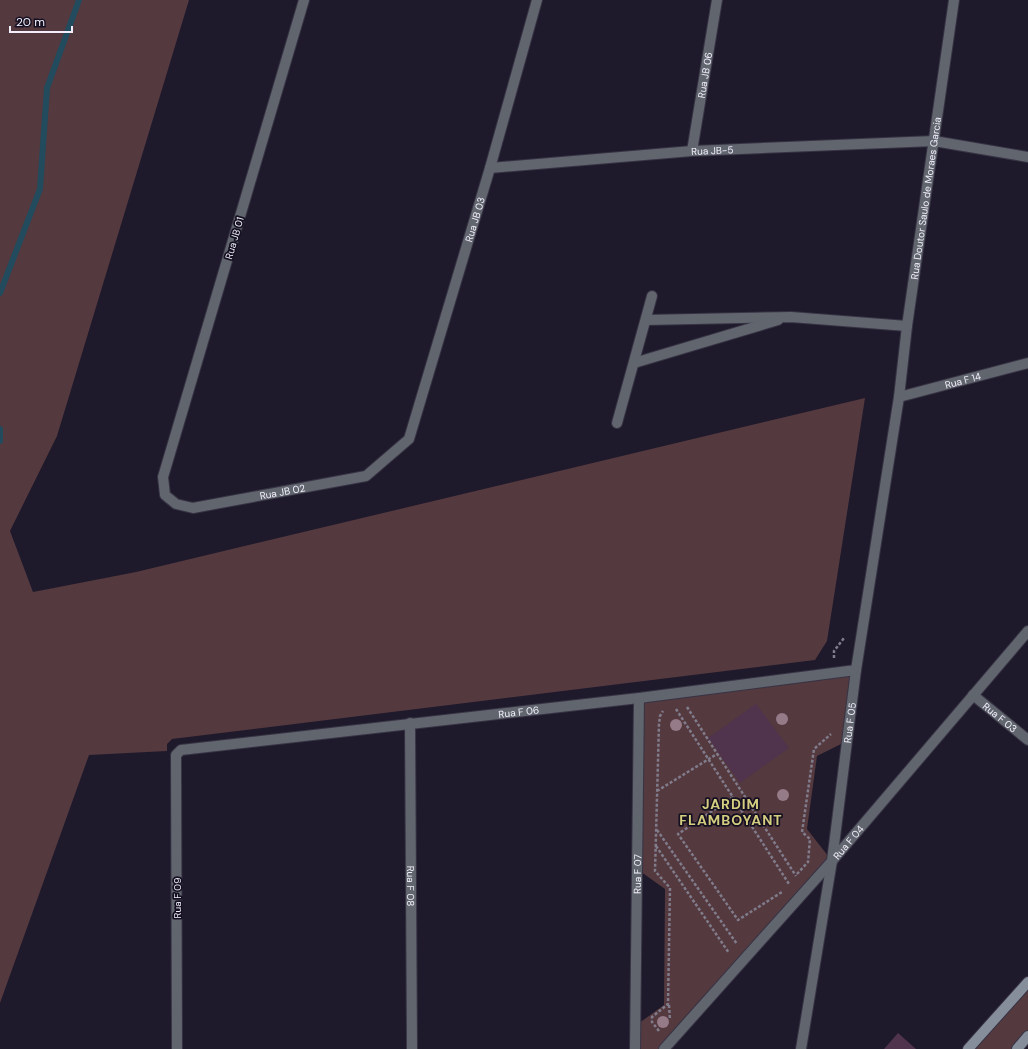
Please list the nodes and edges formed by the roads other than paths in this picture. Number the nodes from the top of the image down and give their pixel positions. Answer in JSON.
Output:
{"nodes":[{"id":1,"x":304,"y":0,"type":"edge"},
{"id":2,"x":537,"y":0,"type":"edge"},
{"id":3,"x":717,"y":0,"type":"edge"},
{"id":4,"x":954,"y":0,"type":"edge"},
{"id":5,"x":934,"y":141,"type":"junction"},
{"id":6,"x":692,"y":151,"type":"junction"},
{"id":7,"x":1028,"y":157,"type":"edge"},
{"id":8,"x":490,"y":168,"type":"junction"},
{"id":9,"x":652,"y":296,"type":"dead end"},
{"id":10,"x":791,"y":317,"type":"junction"},
{"id":11,"x":646,"y":320,"type":"junction"},
{"id":12,"x":907,"y":326,"type":"junction"},
{"id":13,"x":634,"y":363,"type":"junction"},
{"id":14,"x":1028,"y":363,"type":"edge"},
{"id":15,"x":899,"y":397,"type":"junction"},
{"id":16,"x":617,"y":423,"type":"dead end"},
{"id":17,"x":409,"y":438,"type":"joint"},
{"id":18,"x":163,"y":476,"type":"joint"},
{"id":19,"x":1028,"y":631,"type":"edge"},
{"id":20,"x":856,"y":670,"type":"junction"},
{"id":21,"x":973,"y":695,"type":"junction"},
{"id":22,"x":639,"y":698,"type":"junction"},
{"id":23,"x":410,"y":723,"type":"junction"},
{"id":24,"x":1028,"y":740,"type":"edge"},
{"id":25,"x":181,"y":750,"type":"joint"},
{"id":26,"x":832,"y":861,"type":"junction"},
{"id":27,"x":1028,"y":982,"type":"edge"},
{"id":28,"x":1028,"y":1036,"type":"edge"},
{"id":29,"x":177,"y":1049,"type":"edge"},
{"id":30,"x":412,"y":1049,"type":"edge"},
{"id":31,"x":635,"y":1049,"type":"edge"},
{"id":32,"x":664,"y":1049,"type":"edge"},
{"id":33,"x":801,"y":1049,"type":"edge"},
{"id":34,"x":968,"y":1049,"type":"edge"},
{"id":35,"x":1017,"y":1049,"type":"edge"}],
"edges":[{"from":1,"to":18,"type":"street","name":"Rua JB 01"},
{"from":2,"to":8,"type":"street","name":"Rua JB 03"},
{"from":3,"to":6,"type":"street","name":"Rua JB 06"},
{"from":4,"to":5,"type":"street","name":"Rua Doutor Saulo de Moraes Garcia"},
{"from":5,"to":6,"type":"street","name":"Rua JB-5"},
{"from":5,"to":7,"type":"street","name":"Rua JB-5"},
{"from":5,"to":12,"type":"street","name":"Rua Doutor Saulo de Moraes Garcia"},
{"from":6,"to":8,"type":"street","name":"Rua JB-5"},
{"from":8,"to":17,"type":"street","name":"Rua JB 03"},
{"from":9,"to":11,"type":"street"},
{"from":10,"to":11,"type":"street"},
{"from":10,"to":12,"type":"street"},
{"from":10,"to":13,"type":"street"},
{"from":11,"to":13,"type":"street"},
{"from":12,"to":15,"type":"street","name":"Rua Doutor Saulo de Moraes Garcia"},
{"from":13,"to":16,"type":"street"},
{"from":14,"to":15,"type":"street","name":"Rua F 14"},
{"from":15,"to":20,"type":"street","name":"Rua F 05"},
{"from":17,"to":18,"type":"street","name":"Rua JB 02"},
{"from":19,"to":21,"type":"street","name":"Rua F 04"},
{"from":20,"to":22,"type":"street","name":"Rua F 06"},
{"from":20,"to":26,"type":"street","name":"Rua F 05"},
{"from":21,"to":24,"type":"street","name":"Rua F 03"},
{"from":21,"to":26,"type":"street","name":"Rua F 04"},
{"from":22,"to":23,"type":"street","name":"Rua F 06"},
{"from":22,"to":31,"type":"street","name":"Rua F 07"},
{"from":23,"to":25,"type":"street","name":"Rua F 06"},
{"from":23,"to":30,"type":"street","name":"Rua F 08"},
{"from":25,"to":29,"type":"street","name":"Rua F 09"},
{"from":26,"to":32,"type":"street","name":"Rua F 04"},
{"from":26,"to":33,"type":"street","name":"Rua F 05"},
{"from":27,"to":34,"type":"main road"},
{"from":28,"to":35,"type":"main road"}]}
